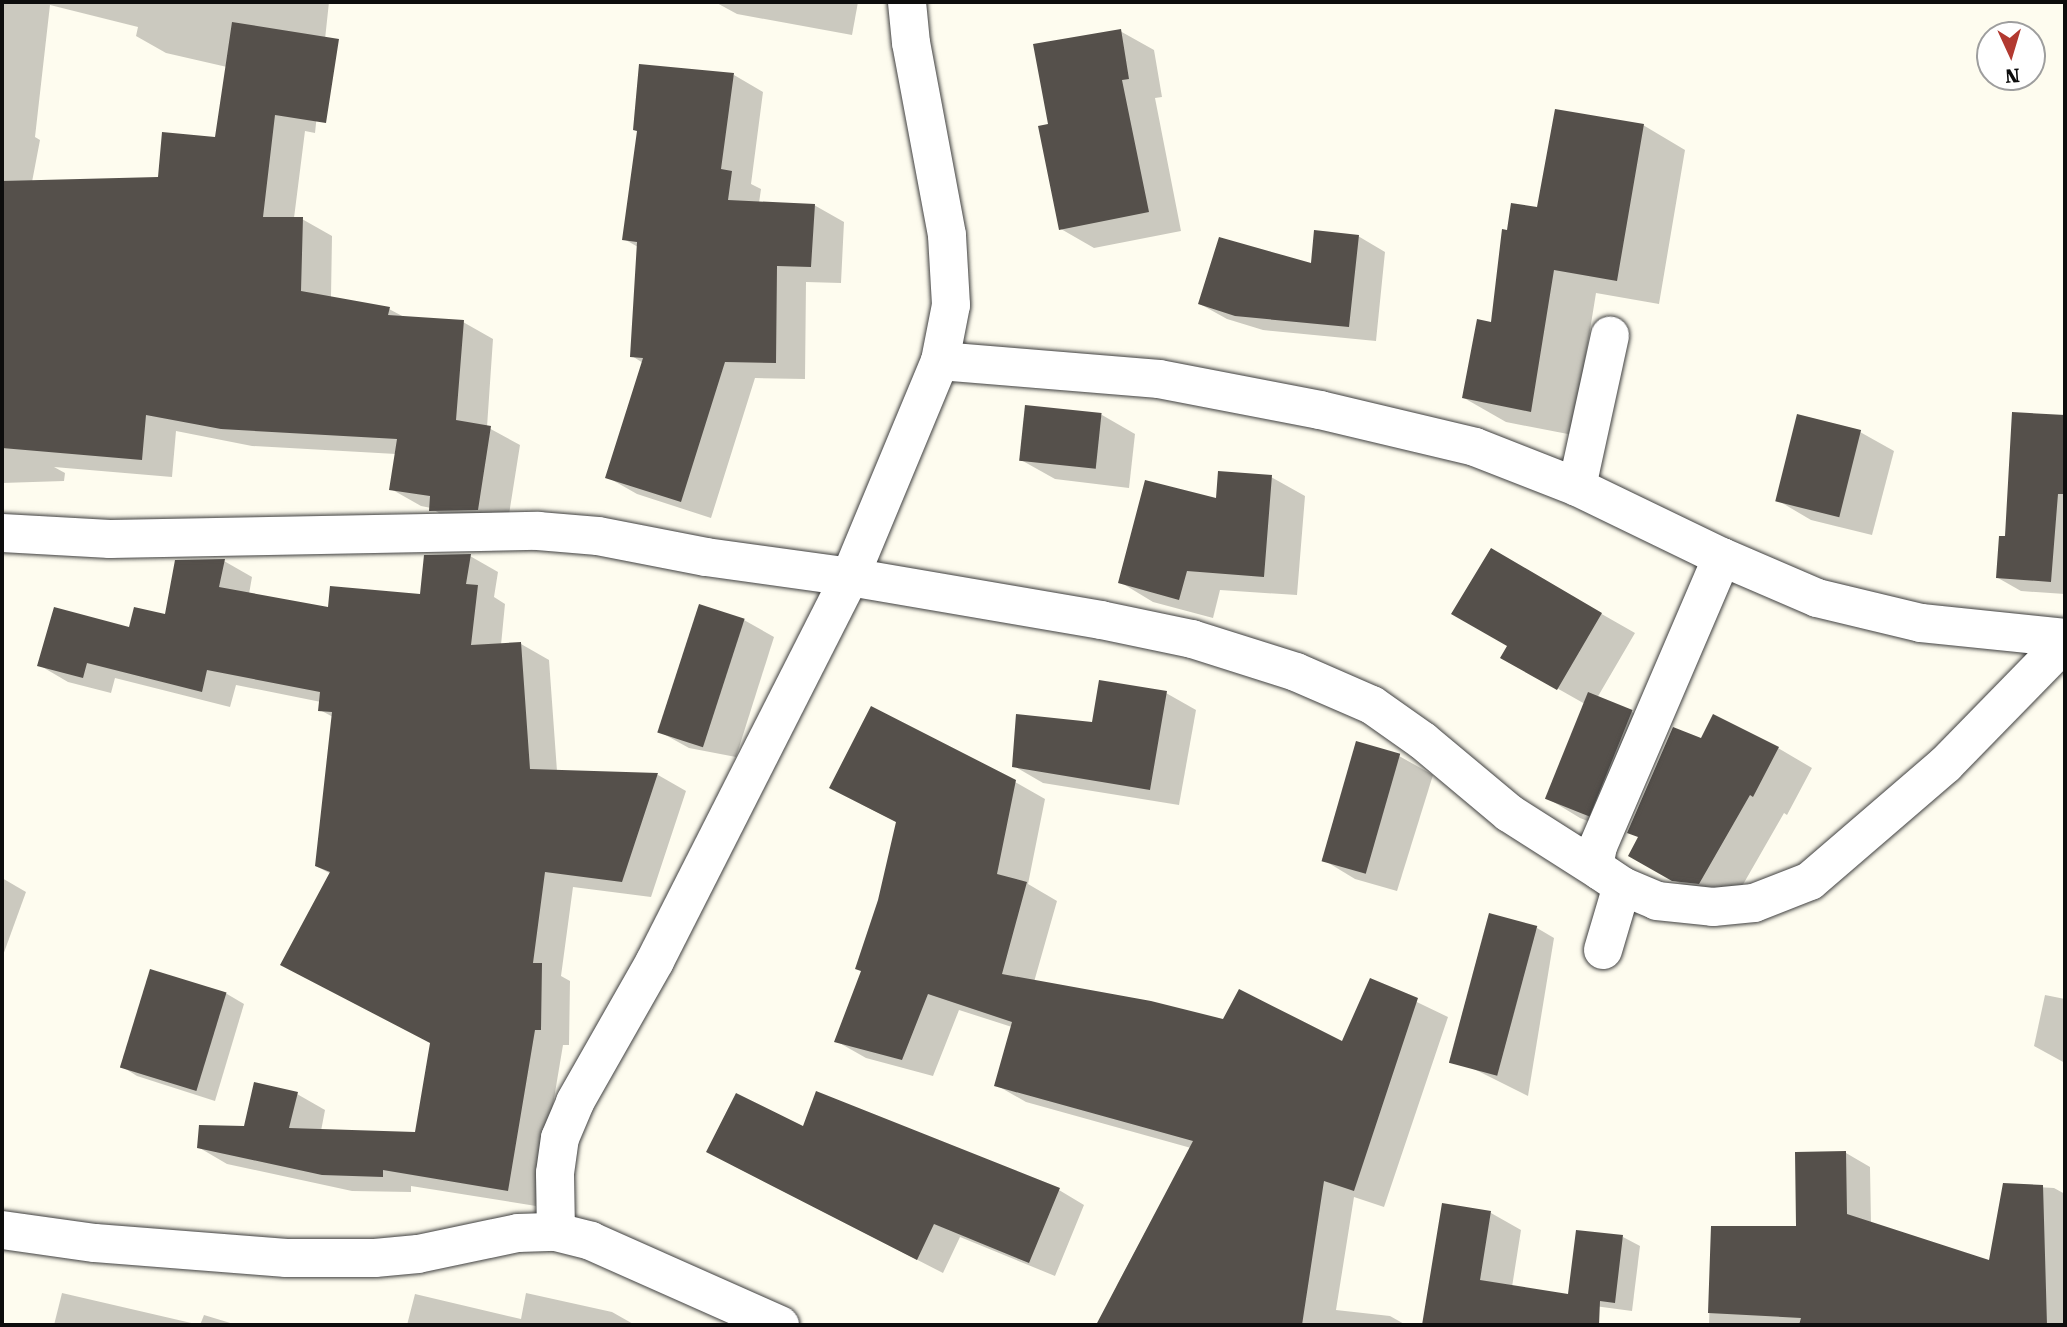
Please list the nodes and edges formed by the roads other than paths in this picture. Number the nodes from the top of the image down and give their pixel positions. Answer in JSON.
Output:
{"nodes":[{"id":1,"x":907,"y":2,"type":"edge"},
{"id":2,"x":1610,"y":336,"type":"dead end"},
{"id":3,"x":940,"y":361,"type":"junction"},
{"id":4,"x":1577,"y":487,"type":"junction"},
{"id":5,"x":2,"y":533,"type":"edge"},
{"id":6,"x":1722,"y":557,"type":"junction"},
{"id":7,"x":850,"y":577,"type":"junction"},
{"id":8,"x":2065,"y":640,"type":"edge"},
{"id":9,"x":1611,"y":879,"type":"junction"},
{"id":10,"x":1603,"y":950,"type":"dead end"},
{"id":11,"x":2,"y":1230,"type":"edge"},
{"id":12,"x":556,"y":1232,"type":"junction"},
{"id":13,"x":780,"y":1325,"type":"edge"}],
"edges":[{"from":1,"to":3,"type":"street"},
{"from":2,"to":4,"type":"street"},
{"from":3,"to":4,"type":"street"},
{"from":3,"to":7,"type":"street"},
{"from":4,"to":6,"type":"street"},
{"from":5,"to":7,"type":"street"},
{"from":6,"to":8,"type":"street"},
{"from":6,"to":9,"type":"street"},
{"from":7,"to":9,"type":"street"},
{"from":7,"to":12,"type":"street"},
{"from":8,"to":9,"type":"street"},
{"from":9,"to":10,"type":"street"},
{"from":11,"to":12,"type":"street"},
{"from":12,"to":13,"type":"street"}]}
